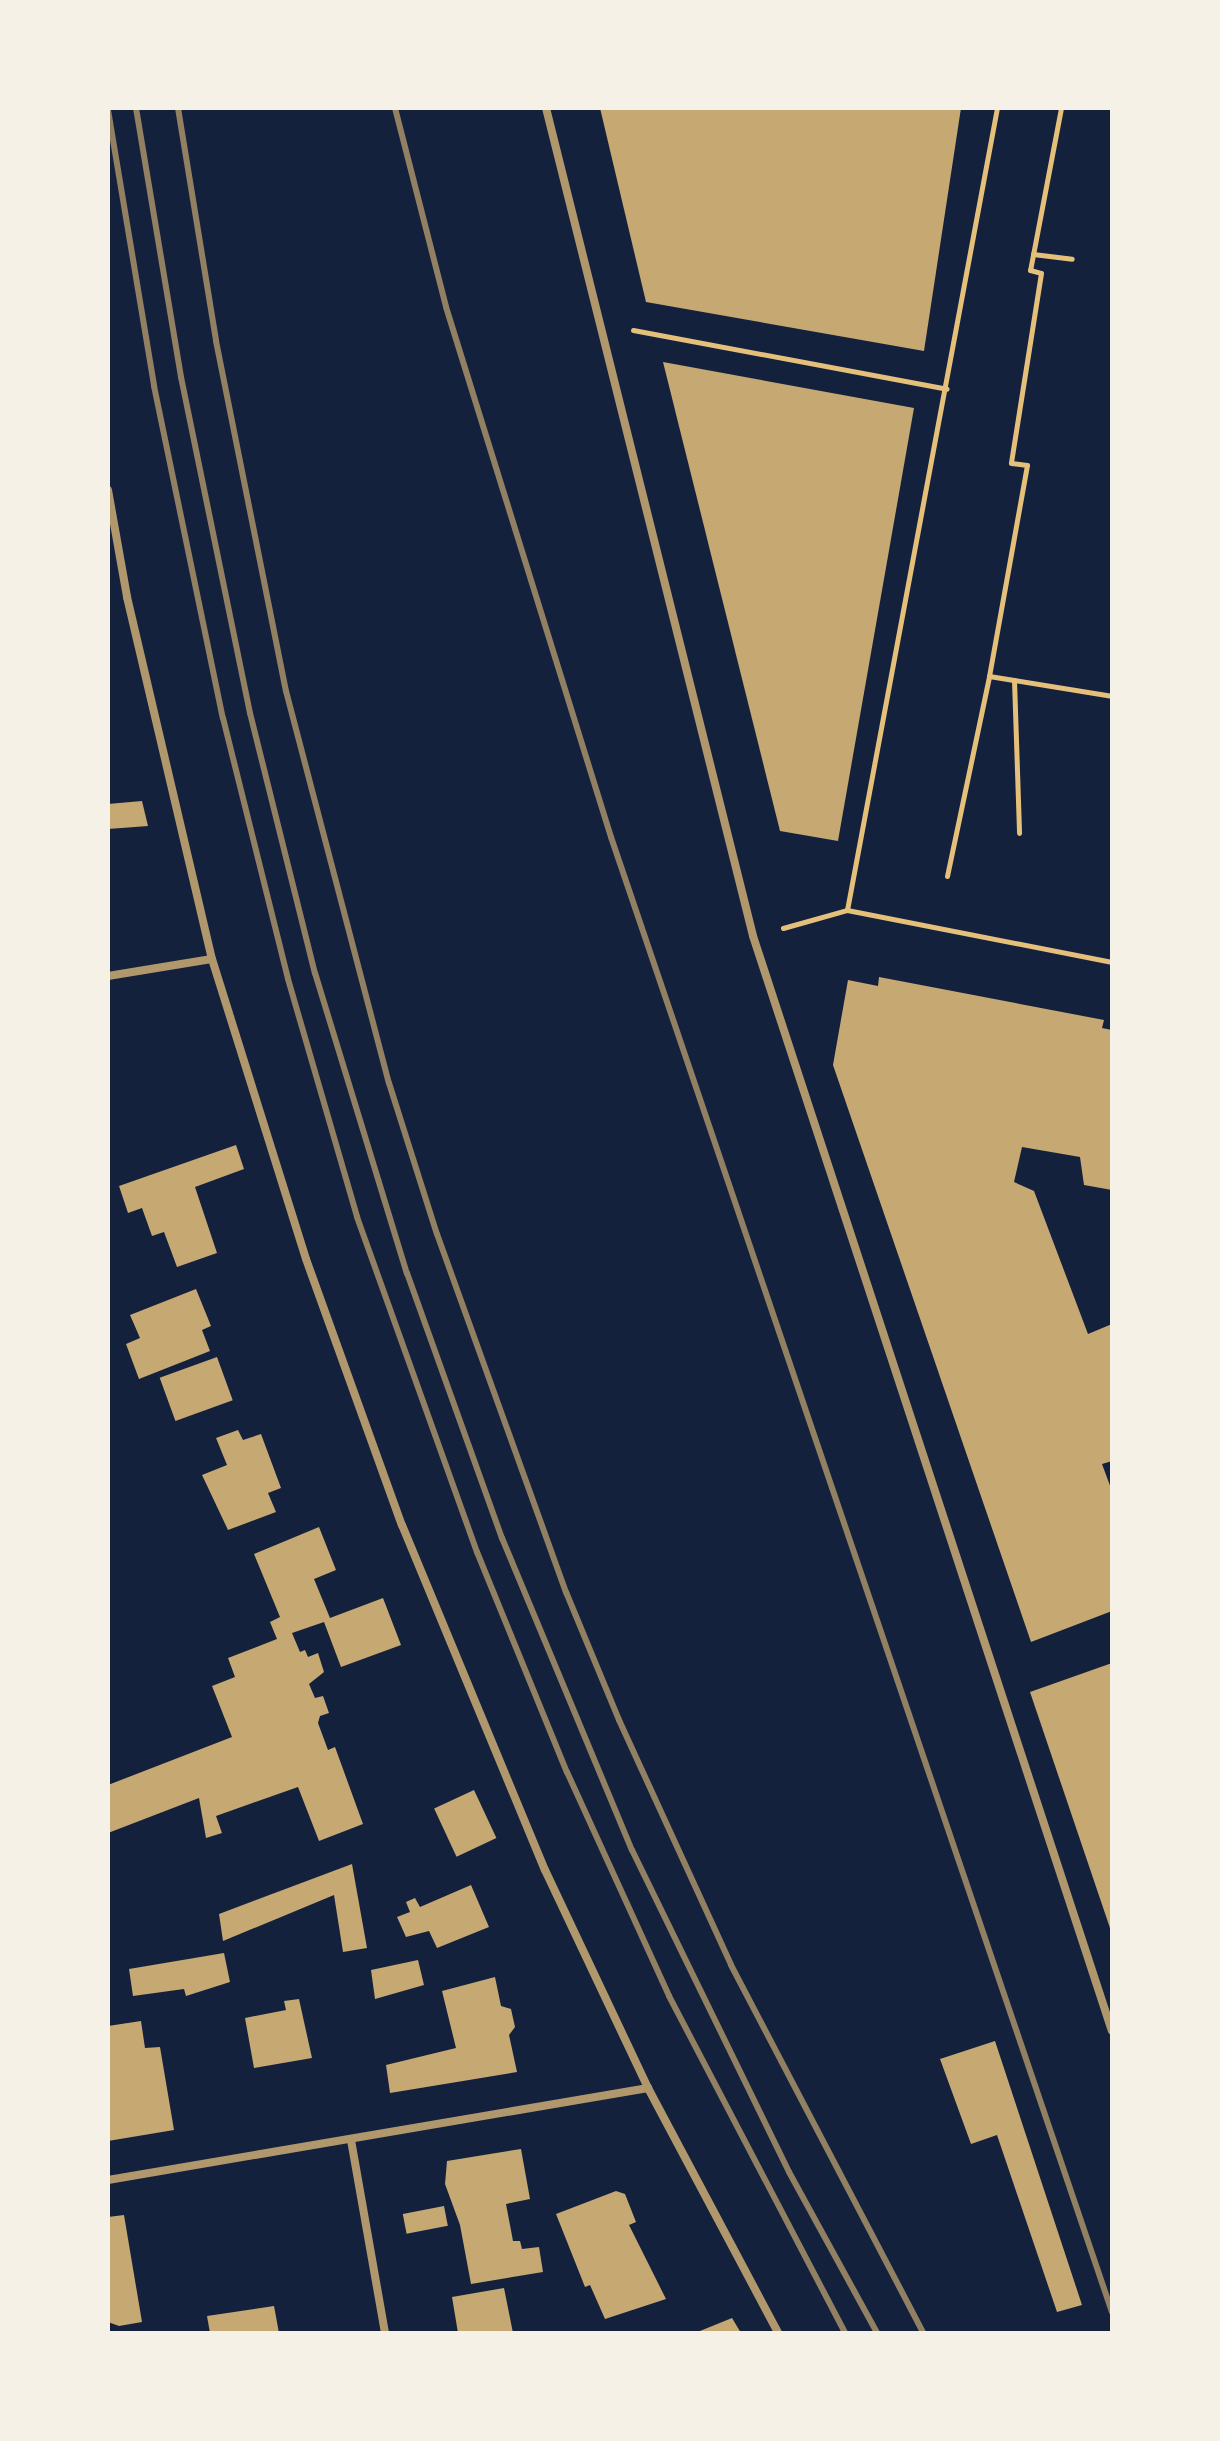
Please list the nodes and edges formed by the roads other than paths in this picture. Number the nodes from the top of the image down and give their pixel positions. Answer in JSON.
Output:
{"nodes":[{"id":1,"x":546,"y":108,"type":"edge"},
{"id":2,"x":108,"y":490,"type":"edge"},
{"id":3,"x":212,"y":959,"type":"junction"},
{"id":4,"x":108,"y":976,"type":"edge"},
{"id":5,"x":1112,"y":2031,"type":"edge"},
{"id":6,"x":648,"y":2088,"type":"junction"},
{"id":7,"x":351,"y":2140,"type":"junction"},
{"id":8,"x":108,"y":2180,"type":"edge"},
{"id":9,"x":385,"y":2333,"type":"edge"},
{"id":10,"x":778,"y":2333,"type":"edge"}],
"edges":[{"from":1,"to":5,"type":"street"},
{"from":2,"to":3,"type":"street"},
{"from":3,"to":4,"type":"street"},
{"from":3,"to":6,"type":"street"},
{"from":6,"to":7,"type":"street"},
{"from":6,"to":10,"type":"street"},
{"from":7,"to":8,"type":"street"},
{"from":7,"to":9,"type":"street"}]}
